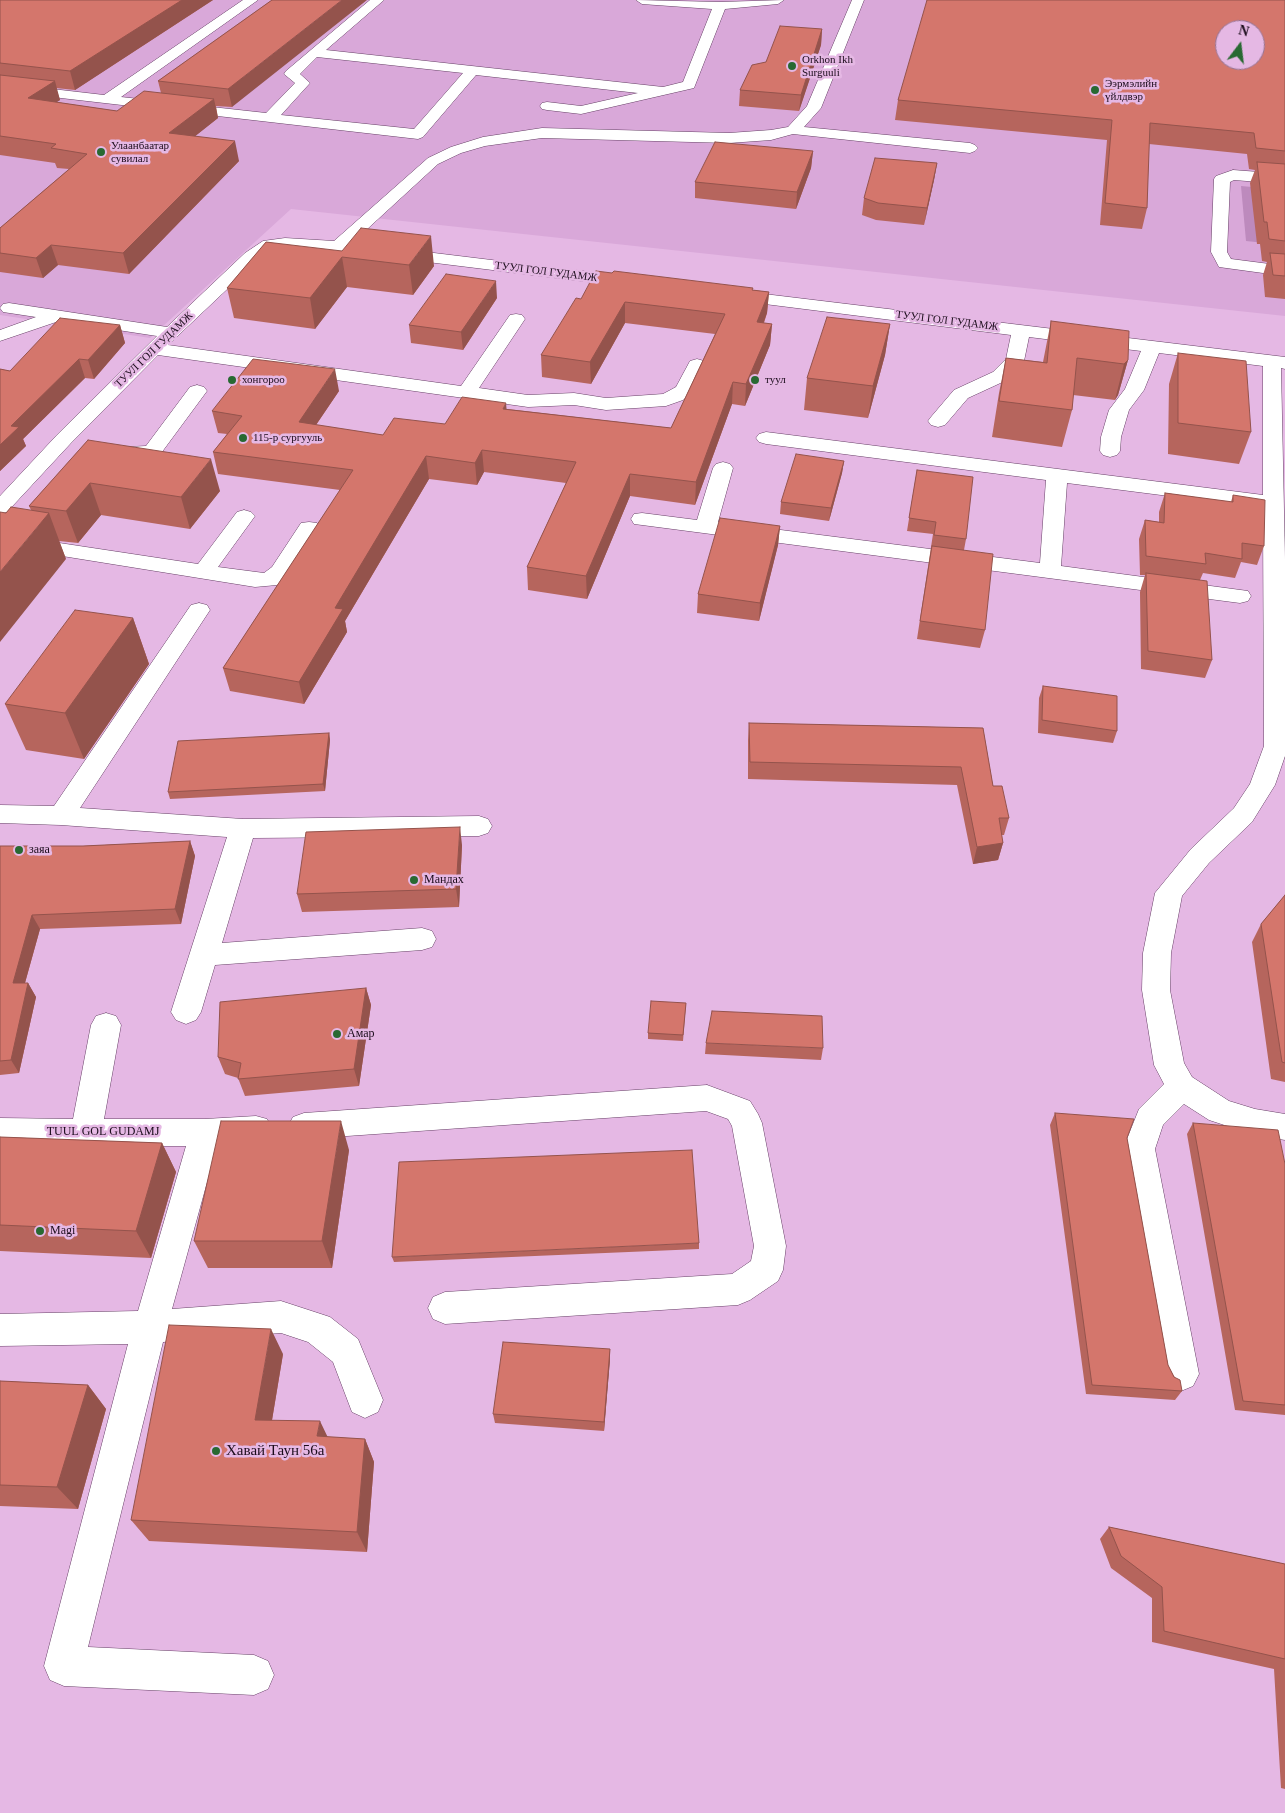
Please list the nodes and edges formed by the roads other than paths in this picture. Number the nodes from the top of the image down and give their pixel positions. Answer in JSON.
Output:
{"nodes":[{"id":1,"x":252,"y":0,"type":"edge"},
{"id":2,"x":378,"y":0,"type":"edge"},
{"id":3,"x":642,"y":0,"type":"edge"},
{"id":4,"x":778,"y":0,"type":"edge"},
{"id":5,"x":858,"y":0,"type":"edge"},
{"id":6,"x":720,"y":6,"type":"junction"},
{"id":7,"x":314,"y":53,"type":"junction"},
{"id":8,"x":473,"y":70,"type":"junction"},
{"id":9,"x":0,"y":87,"type":"edge"},
{"id":10,"x":663,"y":91,"type":"junction"},
{"id":11,"x":106,"y":100,"type":"junction"},
{"id":12,"x":547,"y":106,"type":"dead end"},
{"id":13,"x":270,"y":118,"type":"junction"},
{"id":14,"x":793,"y":130,"type":"junction"},
{"id":15,"x":970,"y":148,"type":"dead end"},
{"id":16,"x":1285,"y":178,"type":"edge"},
{"id":17,"x":338,"y":246,"type":"junction"},
{"id":18,"x":1285,"y":270,"type":"edge"},
{"id":19,"x":648,"y":284,"type":"edge"},
{"id":20,"x":716,"y":293,"type":"edge"},
{"id":21,"x":9,"y":308,"type":"dead end"},
{"id":22,"x":59,"y":316,"type":"junction"},
{"id":23,"x":516,"y":319,"type":"dead end"},
{"id":24,"x":1021,"y":330,"type":"junction"},
{"id":25,"x":171,"y":333,"type":"junction"},
{"id":26,"x":0,"y":336,"type":"edge"},
{"id":27,"x":1152,"y":347,"type":"junction"},
{"id":28,"x":154,"y":349,"type":"junction"},
{"id":29,"x":1279,"y":362,"type":"edge"},
{"id":30,"x":697,"y":365,"type":"dead end"},
{"id":31,"x":197,"y":391,"type":"dead end"},
{"id":32,"x":467,"y":392,"type":"junction"},
{"id":33,"x":938,"y":421,"type":"dead end"},
{"id":34,"x":766,"y":438,"type":"dead end"},
{"id":35,"x":1110,"y":451,"type":"dead end"},
{"id":36,"x":97,"y":452,"type":"edge"},
{"id":37,"x":722,"y":468,"type":"dead end"},
{"id":38,"x":1057,"y":474,"type":"junction"},
{"id":39,"x":0,"y":508,"type":"edge"},
{"id":40,"x":1278,"y":515,"type":"edge"},
{"id":41,"x":244,"y":516,"type":"dead end"},
{"id":42,"x":642,"y":519,"type":"dead end"},
{"id":43,"x":706,"y":527,"type":"junction"},
{"id":44,"x":309,"y":528,"type":"dead end"},
{"id":45,"x":10,"y":536,"type":"edge"},
{"id":46,"x":204,"y":571,"type":"junction"},
{"id":47,"x":1050,"y":571,"type":"junction"},
{"id":48,"x":1240,"y":596,"type":"dead end"},
{"id":49,"x":199,"y":610,"type":"dead end"},
{"id":50,"x":0,"y":814,"type":"edge"},
{"id":51,"x":61,"y":816,"type":"junction"},
{"id":52,"x":479,"y":826,"type":"dead end"},
{"id":53,"x":243,"y":829,"type":"junction"},
{"id":54,"x":422,"y":939,"type":"dead end"},
{"id":55,"x":202,"y":955,"type":"junction"},
{"id":56,"x":186,"y":1012,"type":"dead end"},
{"id":57,"x":106,"y":1025,"type":"dead end"},
{"id":58,"x":1181,"y":1086,"type":"junction"},
{"id":59,"x":1285,"y":1127,"type":"edge"},
{"id":60,"x":0,"y":1132,"type":"edge"},
{"id":61,"x":86,"y":1132,"type":"junction"},
{"id":62,"x":205,"y":1133,"type":"junction"},
{"id":63,"x":446,"y":1308,"type":"dead end"},
{"id":64,"x":150,"y":1327,"type":"junction"},
{"id":65,"x":0,"y":1330,"type":"edge"},
{"id":66,"x":1180,"y":1374,"type":"dead end"},
{"id":67,"x":365,"y":1400,"type":"dead end"},
{"id":68,"x":254,"y":1676,"type":"dead end"}],
"edges":[{"from":1,"to":11,"type":"street"},
{"from":2,"to":7,"type":"street"},
{"from":3,"to":6,"type":"street"},
{"from":4,"to":6,"type":"street"},
{"from":5,"to":14,"type":"street"},
{"from":6,"to":10,"type":"street"},
{"from":7,"to":8,"type":"street"},
{"from":7,"to":13,"type":"street"},
{"from":8,"to":10,"type":"street"},
{"from":8,"to":13,"type":"street"},
{"from":9,"to":11,"type":"street"},
{"from":10,"to":12,"type":"street"},
{"from":11,"to":13,"type":"street"},
{"from":14,"to":15,"type":"street"},
{"from":14,"to":17,"type":"street"},
{"from":16,"to":18,"type":"street"},
{"from":17,"to":19,"type":"street","name":"ТУУЛ ГОЛ ГУДАМЖ"},
{"from":17,"to":25,"type":"street","name":"ТУУЛ ГОЛ ГУДАМЖ"},
{"from":20,"to":24,"type":"street","name":"ТУУЛ ГОЛ ГУДАМЖ"},
{"from":21,"to":22,"type":"street"},
{"from":22,"to":25,"type":"street"},
{"from":22,"to":26,"type":"street"},
{"from":23,"to":32,"type":"street"},
{"from":24,"to":27,"type":"street","name":"ТУУЛ ГОЛ ГУДАМЖ"},
{"from":24,"to":33,"type":"street"},
{"from":25,"to":28,"type":"street","name":"ТУУЛ ГОЛ ГУДАМЖ"},
{"from":27,"to":29,"type":"street","name":"ТУУЛ ГОЛ ГУДАМЖ"},
{"from":27,"to":35,"type":"street"},
{"from":28,"to":32,"type":"street"},
{"from":28,"to":39,"type":"street","name":"ТУУЛ ГОЛ ГУДАМЖ"},
{"from":29,"to":40,"type":"street"},
{"from":30,"to":32,"type":"street"},
{"from":31,"to":36,"type":"street"},
{"from":34,"to":38,"type":"street"},
{"from":37,"to":43,"type":"street"},
{"from":38,"to":40,"type":"street"},
{"from":38,"to":47,"type":"street"},
{"from":40,"to":58,"type":"street"},
{"from":41,"to":46,"type":"street"},
{"from":42,"to":43,"type":"street"},
{"from":43,"to":47,"type":"street"},
{"from":44,"to":46,"type":"street"},
{"from":45,"to":46,"type":"street"},
{"from":47,"to":48,"type":"street"},
{"from":49,"to":51,"type":"street"},
{"from":50,"to":51,"type":"street"},
{"from":51,"to":53,"type":"street"},
{"from":52,"to":53,"type":"street"},
{"from":53,"to":55,"type":"street"},
{"from":54,"to":55,"type":"street"},
{"from":55,"to":56,"type":"street"},
{"from":57,"to":61,"type":"street"},
{"from":58,"to":59,"type":"street"},
{"from":58,"to":66,"type":"street"},
{"from":60,"to":61,"type":"street","name":"TUUL GOL GUDAMJ"},
{"from":61,"to":62,"type":"street","name":"TUUL GOL GUDAMJ"},
{"from":62,"to":63,"type":"street","name":"TUUL GOL GUDAMJ"},
{"from":62,"to":64,"type":"street"},
{"from":64,"to":65,"type":"street"},
{"from":64,"to":67,"type":"street"},
{"from":64,"to":68,"type":"street"}]}
